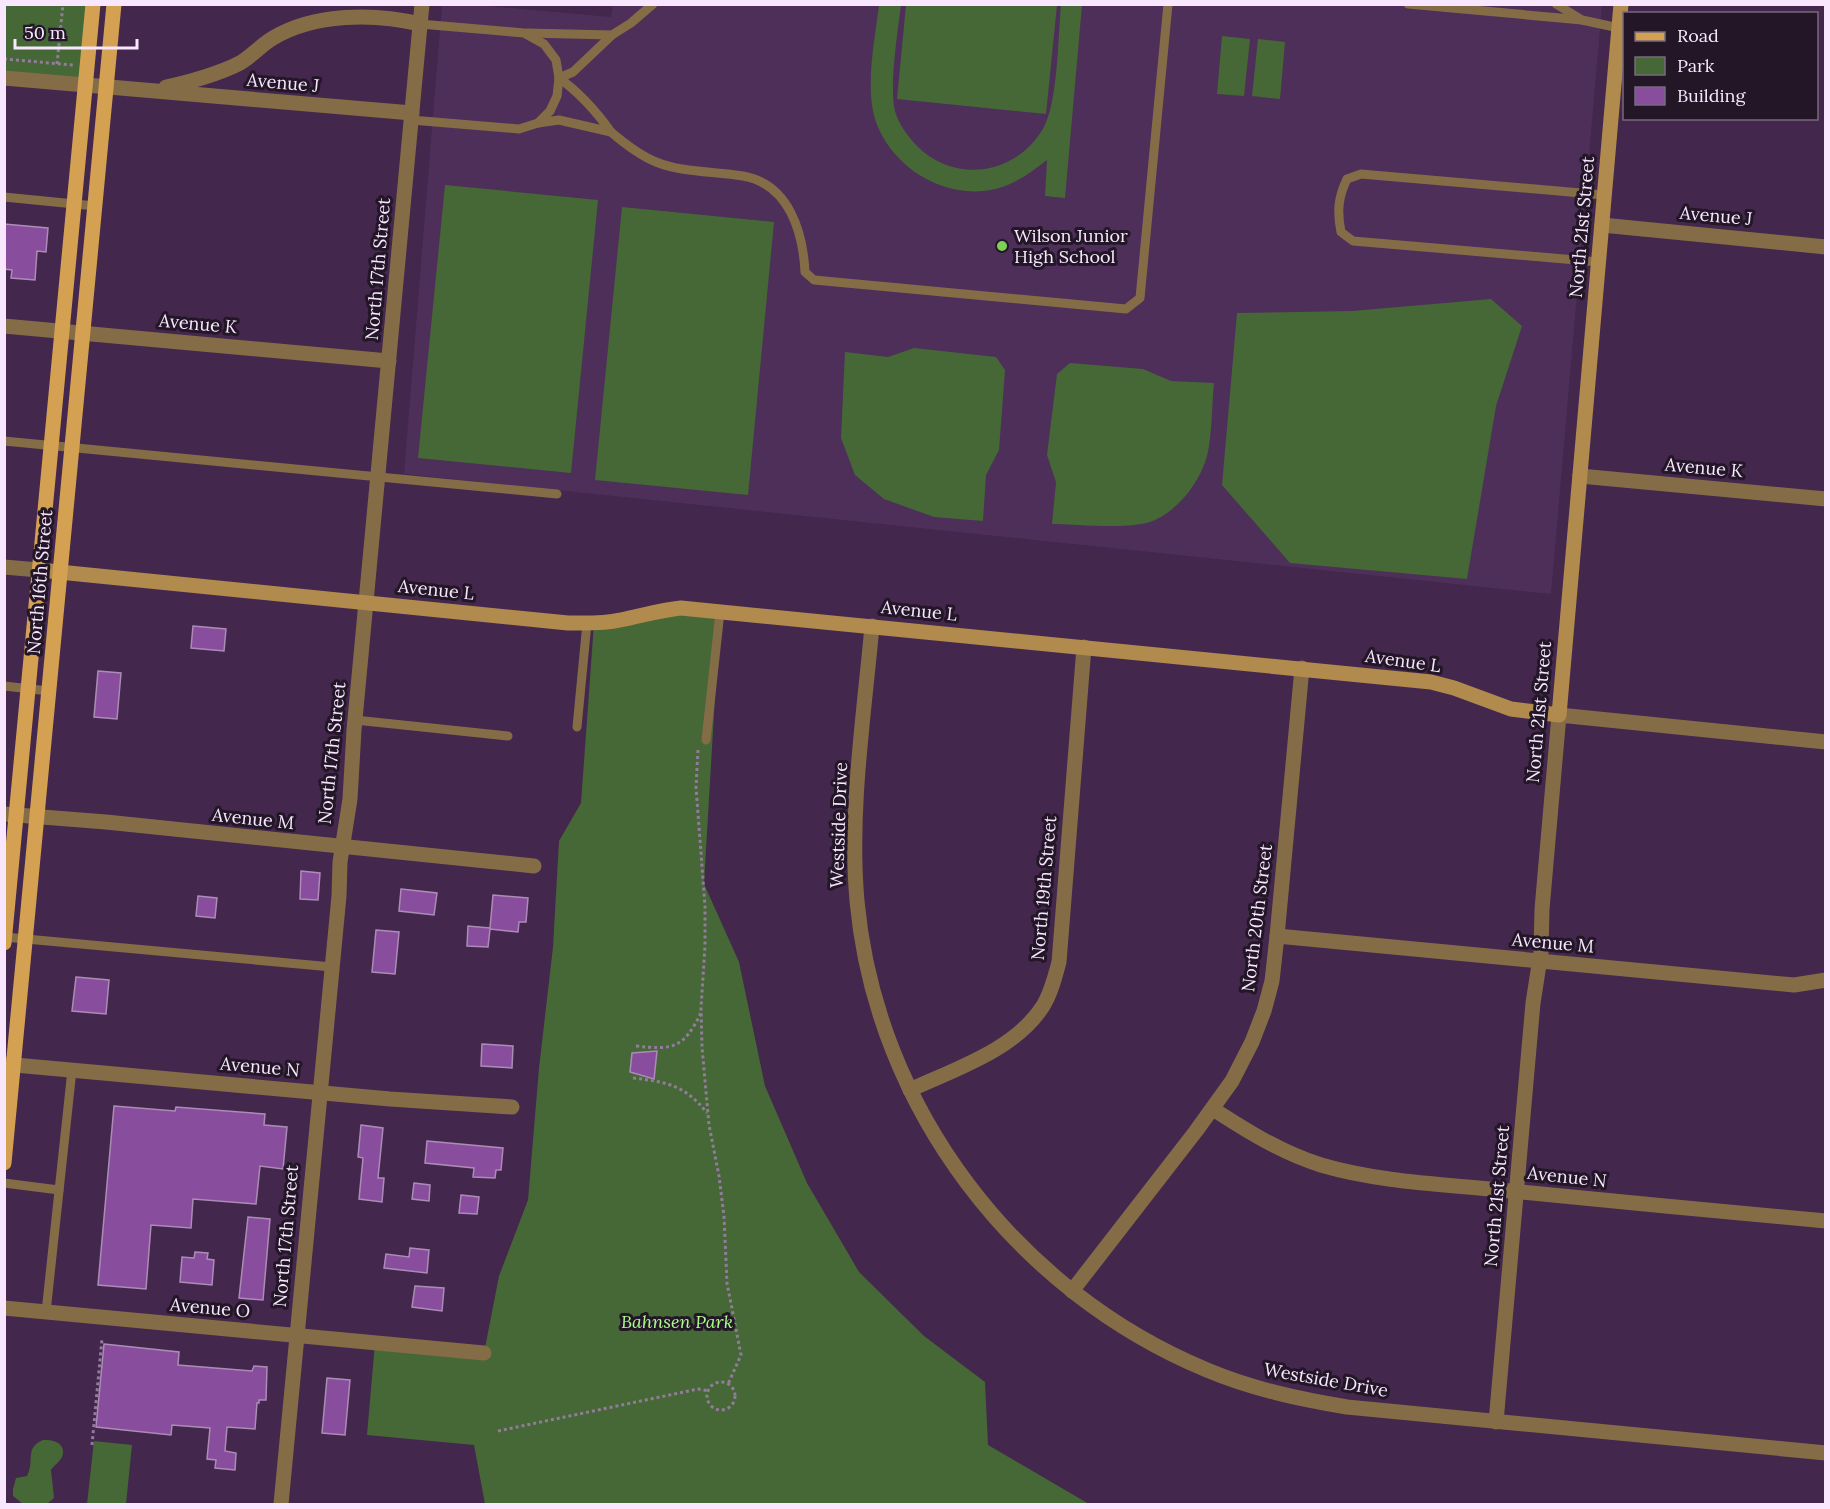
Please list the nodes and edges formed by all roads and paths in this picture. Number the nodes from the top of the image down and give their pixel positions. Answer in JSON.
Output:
{"nodes":[{"id":1,"x":63,"y":4,"type":"edge"},
{"id":2,"x":93,"y":4,"type":"edge"},
{"id":3,"x":114,"y":4,"type":"edge"},
{"id":4,"x":422,"y":4,"type":"edge"},
{"id":5,"x":653,"y":4,"type":"edge"},
{"id":6,"x":1168,"y":4,"type":"edge"},
{"id":7,"x":1408,"y":4,"type":"edge"},
{"id":8,"x":1556,"y":4,"type":"edge"},
{"id":9,"x":1621,"y":4,"type":"edge"},
{"id":10,"x":1582,"y":20,"type":"junction"},
{"id":11,"x":420,"y":24,"type":"junction"},
{"id":12,"x":1619,"y":28,"type":"junction"},
{"id":13,"x":524,"y":33,"type":"junction"},
{"id":14,"x":612,"y":35,"type":"junction"},
{"id":15,"x":4,"y":59,"type":"edge"},
{"id":16,"x":57,"y":64,"type":"junction"},
{"id":17,"x":87,"y":66,"type":"junction"},
{"id":18,"x":4,"y":78,"type":"edge"},
{"id":19,"x":559,"y":78,"type":"junction"},
{"id":20,"x":85,"y":85,"type":"junction"},
{"id":21,"x":106,"y":87,"type":"junction"},
{"id":22,"x":152,"y":91,"type":"junction"},
{"id":23,"x":411,"y":116,"type":"junction"},
{"id":24,"x":538,"y":123,"type":"junction"},
{"id":25,"x":611,"y":132,"type":"junction"},
{"id":26,"x":1605,"y":195,"type":"junction"},
{"id":27,"x":4,"y":197,"type":"edge"},
{"id":28,"x":74,"y":204,"type":"junction"},
{"id":29,"x":95,"y":206,"type":"junction"},
{"id":30,"x":1602,"y":225,"type":"junction"},
{"id":31,"x":1826,"y":247,"type":"edge"},
{"id":32,"x":1599,"y":262,"type":"junction"},
{"id":33,"x":4,"y":326,"type":"edge"},
{"id":34,"x":62,"y":331,"type":"junction"},
{"id":35,"x":83,"y":332,"type":"junction"},
{"id":36,"x":388,"y":361,"type":"junction"},
{"id":37,"x":4,"y":441,"type":"edge"},
{"id":38,"x":51,"y":445,"type":"junction"},
{"id":39,"x":72,"y":447,"type":"junction"},
{"id":40,"x":1580,"y":476,"type":"junction"},
{"id":41,"x":378,"y":477,"type":"junction"},
{"id":42,"x":557,"y":494,"type":"dead end"},
{"id":43,"x":1826,"y":499,"type":"edge"},
{"id":44,"x":4,"y":567,"type":"edge"},
{"id":45,"x":39,"y":570,"type":"junction"},
{"id":46,"x":60,"y":572,"type":"junction"},
{"id":47,"x":367,"y":602,"type":"junction"},
{"id":48,"x":720,"y":612,"type":"junction"},
{"id":49,"x":587,"y":623,"type":"junction"},
{"id":50,"x":872,"y":626,"type":"junction"},
{"id":51,"x":1084,"y":647,"type":"junction"},
{"id":52,"x":1302,"y":669,"type":"junction"},
{"id":53,"x":4,"y":687,"type":"edge"},
{"id":54,"x":28,"y":689,"type":"junction"},
{"id":55,"x":49,"y":690,"type":"junction"},
{"id":56,"x":1559,"y":715,"type":"junction"},
{"id":57,"x":355,"y":720,"type":"junction"},
{"id":58,"x":577,"y":728,"type":"dead end"},
{"id":59,"x":508,"y":736,"type":"dead end"},
{"id":60,"x":706,"y":740,"type":"dead end"},
{"id":61,"x":1826,"y":742,"type":"edge"},
{"id":62,"x":698,"y":748,"type":"dead end"},
{"id":63,"x":10,"y":814,"type":"edge"},
{"id":64,"x":37,"y":817,"type":"junction"},
{"id":65,"x":342,"y":848,"type":"junction"},
{"id":66,"x":534,"y":866,"type":"dead end"},
{"id":67,"x":1277,"y":936,"type":"junction"},
{"id":68,"x":5,"y":937,"type":"edge"},
{"id":69,"x":26,"y":940,"type":"junction"},
{"id":70,"x":4,"y":943,"type":"edge"},
{"id":71,"x":1539,"y":962,"type":"junction"},
{"id":72,"x":332,"y":967,"type":"junction"},
{"id":73,"x":1826,"y":980,"type":"edge"},
{"id":74,"x":701,"y":1011,"type":"junction"},
{"id":75,"x":636,"y":1046,"type":"dead end"},
{"id":76,"x":9,"y":1065,"type":"edge"},
{"id":77,"x":72,"y":1070,"type":"junction"},
{"id":78,"x":633,"y":1078,"type":"dead end"},
{"id":79,"x":910,"y":1090,"type":"junction"},
{"id":80,"x":319,"y":1092,"type":"junction"},
{"id":81,"x":512,"y":1107,"type":"dead end"},
{"id":82,"x":1213,"y":1108,"type":"junction"},
{"id":83,"x":708,"y":1115,"type":"junction"},
{"id":84,"x":4,"y":1163,"type":"edge"},
{"id":85,"x":4,"y":1183,"type":"edge"},
{"id":86,"x":59,"y":1190,"type":"junction"},
{"id":87,"x":1517,"y":1191,"type":"junction"},
{"id":88,"x":1826,"y":1221,"type":"edge"},
{"id":89,"x":1072,"y":1291,"type":"junction"},
{"id":90,"x":4,"y":1308,"type":"edge"},
{"id":91,"x":46,"y":1312,"type":"junction"},
{"id":92,"x":297,"y":1336,"type":"junction"},
{"id":93,"x":102,"y":1339,"type":"dead end"},
{"id":94,"x":484,"y":1353,"type":"dead end"},
{"id":95,"x":728,"y":1384,"type":"junction"},
{"id":96,"x":709,"y":1391,"type":"junction"},
{"id":97,"x":1496,"y":1422,"type":"junction"},
{"id":98,"x":498,"y":1431,"type":"dead end"},
{"id":99,"x":92,"y":1445,"type":"dead end"},
{"id":100,"x":1826,"y":1453,"type":"edge"},
{"id":101,"x":281,"y":1504,"type":"edge"}],
"edges":[{"from":1,"to":16,"type":"path"},
{"from":2,"to":17,"type":"main road","name":"North 16th Street"},
{"from":3,"to":21,"type":"main road","name":"North 16th Street"},
{"from":4,"to":11,"type":"street","name":"North 17th Street"},
{"from":5,"to":14,"type":"lane"},
{"from":6,"to":25,"type":"lane"},
{"from":7,"to":10,"type":"lane"},
{"from":8,"to":10,"type":"lane"},
{"from":9,"to":12,"type":"street","name":"North 21st Street"},
{"from":10,"to":12,"type":"lane"},
{"from":11,"to":13,"type":"lane"},
{"from":11,"to":22,"type":"street","name":"Avenue J"},
{"from":11,"to":23,"type":"street","name":"North 17th Street"},
{"from":12,"to":26,"type":"street","name":"North 21st Street"},
{"from":13,"to":14,"type":"lane"},
{"from":13,"to":19,"type":"lane"},
{"from":14,"to":19,"type":"lane"},
{"from":15,"to":16,"type":"path"},
{"from":16,"to":17,"type":"path"},
{"from":17,"to":20,"type":"main road","name":"North 16th Street"},
{"from":18,"to":20,"type":"street","name":"Avenue J"},
{"from":19,"to":24,"type":"lane"},
{"from":19,"to":25,"type":"lane"},
{"from":20,"to":21,"type":"street","name":"Avenue J"},
{"from":20,"to":28,"type":"main road","name":"North 16th Street"},
{"from":21,"to":22,"type":"street","name":"Avenue J"},
{"from":21,"to":29,"type":"main road","name":"North 16th Street"},
{"from":22,"to":23,"type":"street","name":"Avenue J"},
{"from":23,"to":24,"type":"lane"},
{"from":23,"to":36,"type":"street","name":"North 17th Street"},
{"from":24,"to":25,"type":"lane"},
{"from":26,"to":30,"type":"street","name":"North 21st Street"},
{"from":26,"to":32,"type":"lane"},
{"from":27,"to":28,"type":"lane"},
{"from":28,"to":29,"type":"lane"},
{"from":28,"to":34,"type":"main road","name":"North 16th Street"},
{"from":29,"to":35,"type":"main road","name":"North 16th Street"},
{"from":30,"to":31,"type":"street","name":"Avenue J"},
{"from":30,"to":32,"type":"street","name":"North 21st Street"},
{"from":32,"to":40,"type":"street","name":"North 21st Street"},
{"from":33,"to":34,"type":"street","name":"Avenue K"},
{"from":34,"to":35,"type":"street","name":"Avenue K"},
{"from":34,"to":38,"type":"main road","name":"North 16th Street"},
{"from":35,"to":36,"type":"street","name":"Avenue K"},
{"from":35,"to":39,"type":"main road","name":"North 16th Street"},
{"from":36,"to":41,"type":"street","name":"North 17th Street"},
{"from":37,"to":38,"type":"lane"},
{"from":38,"to":39,"type":"lane"},
{"from":38,"to":45,"type":"main road","name":"North 16th Street"},
{"from":39,"to":41,"type":"lane"},
{"from":39,"to":46,"type":"main road","name":"North 16th Street"},
{"from":40,"to":43,"type":"street","name":"Avenue K"},
{"from":40,"to":56,"type":"street","name":"North 21st Street"},
{"from":41,"to":42,"type":"lane"},
{"from":41,"to":47,"type":"street","name":"North 17th Street"},
{"from":44,"to":45,"type":"street","name":"Avenue L"},
{"from":45,"to":46,"type":"street","name":"Avenue L"},
{"from":45,"to":54,"type":"main road","name":"North 16th Street"},
{"from":46,"to":47,"type":"street","name":"Avenue L"},
{"from":46,"to":55,"type":"main road","name":"North 16th Street"},
{"from":47,"to":49,"type":"street","name":"Avenue L"},
{"from":47,"to":57,"type":"street","name":"North 17th Street"},
{"from":48,"to":49,"type":"street","name":"Avenue L"},
{"from":48,"to":50,"type":"street","name":"Avenue L"},
{"from":48,"to":60,"type":"lane"},
{"from":49,"to":58,"type":"lane"},
{"from":50,"to":51,"type":"street","name":"Avenue L"},
{"from":50,"to":79,"type":"street","name":"Westside Drive"},
{"from":51,"to":52,"type":"street","name":"Avenue L"},
{"from":51,"to":79,"type":"street","name":"North 19th Street"},
{"from":52,"to":56,"type":"street","name":"Avenue L"},
{"from":52,"to":67,"type":"street","name":"North 20th Street"},
{"from":53,"to":54,"type":"lane"},
{"from":54,"to":55,"type":"lane"},
{"from":54,"to":63,"type":"main road","name":"North 16th Street"},
{"from":55,"to":64,"type":"main road","name":"North 16th Street"},
{"from":56,"to":61,"type":"street","name":"Avenue L"},
{"from":56,"to":71,"type":"street","name":"North 21st Street"},
{"from":57,"to":59,"type":"lane"},
{"from":57,"to":65,"type":"street","name":"North 17th Street"},
{"from":62,"to":74,"type":"path"},
{"from":63,"to":64,"type":"street","name":"Avenue M"},
{"from":63,"to":68,"type":"main road","name":"North 16th Street"},
{"from":64,"to":65,"type":"street","name":"Avenue M"},
{"from":64,"to":69,"type":"main road","name":"North 16th Street"},
{"from":65,"to":66,"type":"street","name":"Avenue M"},
{"from":65,"to":72,"type":"street","name":"North 17th Street"},
{"from":67,"to":71,"type":"street","name":"Avenue M"},
{"from":67,"to":82,"type":"street","name":"North 20th Street"},
{"from":68,"to":69,"type":"lane"},
{"from":68,"to":70,"type":"main road","name":"North 16th Street"},
{"from":69,"to":72,"type":"lane"},
{"from":69,"to":76,"type":"main road","name":"North 16th Street"},
{"from":71,"to":73,"type":"street","name":"Avenue M"},
{"from":71,"to":87,"type":"street","name":"North 21st Street"},
{"from":72,"to":80,"type":"street","name":"North 17th Street"},
{"from":74,"to":75,"type":"path"},
{"from":74,"to":83,"type":"path"},
{"from":76,"to":77,"type":"street","name":"Avenue N"},
{"from":76,"to":84,"type":"main road","name":"North 16th Street"},
{"from":77,"to":80,"type":"street","name":"Avenue N"},
{"from":77,"to":86,"type":"lane"},
{"from":78,"to":83,"type":"path"},
{"from":79,"to":89,"type":"street","name":"Westside Drive"},
{"from":80,"to":81,"type":"street","name":"Avenue N"},
{"from":80,"to":92,"type":"street","name":"North 17th Street"},
{"from":82,"to":87,"type":"street","name":"Avenue N"},
{"from":82,"to":89,"type":"street","name":"North 20th Street"},
{"from":83,"to":95,"type":"path"},
{"from":85,"to":86,"type":"lane"},
{"from":86,"to":91,"type":"lane"},
{"from":87,"to":88,"type":"street","name":"Avenue N"},
{"from":87,"to":97,"type":"street","name":"North 21st Street"},
{"from":89,"to":97,"type":"street","name":"Westside Drive"},
{"from":90,"to":91,"type":"street","name":"Avenue O"},
{"from":91,"to":92,"type":"street","name":"Avenue O"},
{"from":92,"to":94,"type":"street","name":"Avenue O"},
{"from":92,"to":101,"type":"street","name":"North 17th Street"},
{"from":93,"to":99,"type":"path"},
{"from":95,"to":96,"type":"path"},
{"from":95,"to":96,"type":"path"},
{"from":96,"to":98,"type":"path"},
{"from":97,"to":100,"type":"street","name":"Westside Drive"}]}
